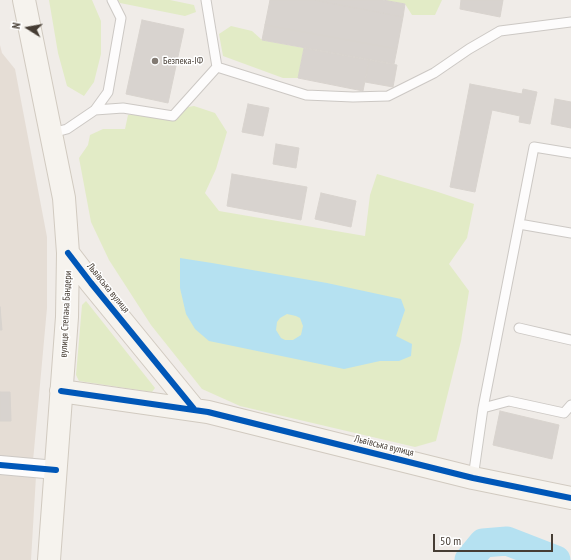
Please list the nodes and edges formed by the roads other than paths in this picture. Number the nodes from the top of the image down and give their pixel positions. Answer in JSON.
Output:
{"nodes":[{"id":1,"x":24,"y":0,"type":"edge"},
{"id":2,"x":112,"y":0,"type":"edge"},
{"id":3,"x":206,"y":0,"type":"edge"},
{"id":4,"x":571,"y":22,"type":"edge"},
{"id":5,"x":217,"y":67,"type":"junction"},
{"id":6,"x":95,"y":110,"type":"junction"},
{"id":7,"x":52,"y":133,"type":"junction"},
{"id":8,"x":571,"y":153,"type":"edge"},
{"id":9,"x":519,"y":224,"type":"junction"},
{"id":10,"x":571,"y":233,"type":"edge"},
{"id":11,"x":68,"y":253,"type":"junction"},
{"id":12,"x":519,"y":328,"type":"dead end"},
{"id":13,"x":571,"y":340,"type":"edge"},
{"id":14,"x":61,"y":390,"type":"junction"},
{"id":15,"x":571,"y":404,"type":"edge"},
{"id":16,"x":483,"y":408,"type":"junction"},
{"id":17,"x":194,"y":410,"type":"junction"},
{"id":18,"x":0,"y":465,"type":"edge"},
{"id":19,"x":56,"y":470,"type":"junction"},
{"id":20,"x":473,"y":478,"type":"junction"},
{"id":21,"x":571,"y":498,"type":"edge"},
{"id":22,"x":49,"y":560,"type":"edge"}],
"edges":[{"from":1,"to":7,"type":"street","name":"вулиця Степана Бандери"},
{"from":2,"to":6,"type":"lane"},
{"from":3,"to":5,"type":"lane"},
{"from":4,"to":5,"type":"lane"},
{"from":5,"to":6,"type":"lane"},
{"from":6,"to":7,"type":"lane"},
{"from":7,"to":11,"type":"street","name":"вулиця Степана Бандери"},
{"from":8,"to":9,"type":"lane"},
{"from":9,"to":10,"type":"lane"},
{"from":9,"to":16,"type":"lane"},
{"from":11,"to":14,"type":"street","name":"вулиця Степана Бандери"},
{"from":11,"to":17,"type":"street","name":"Львівська вулиця"},
{"from":12,"to":13,"type":"lane"},
{"from":14,"to":17,"type":"street","name":"Львівська вулиця"},
{"from":14,"to":19,"type":"street","name":"вулиця Степана Бандери"},
{"from":15,"to":16,"type":"lane"},
{"from":16,"to":20,"type":"lane"},
{"from":17,"to":20,"type":"street","name":"Львівська вулиця"},
{"from":18,"to":19,"type":"street"},
{"from":19,"to":22,"type":"street","name":"вулиця Степана Бандери"},
{"from":20,"to":21,"type":"street","name":"Львівська вулиця"}]}
